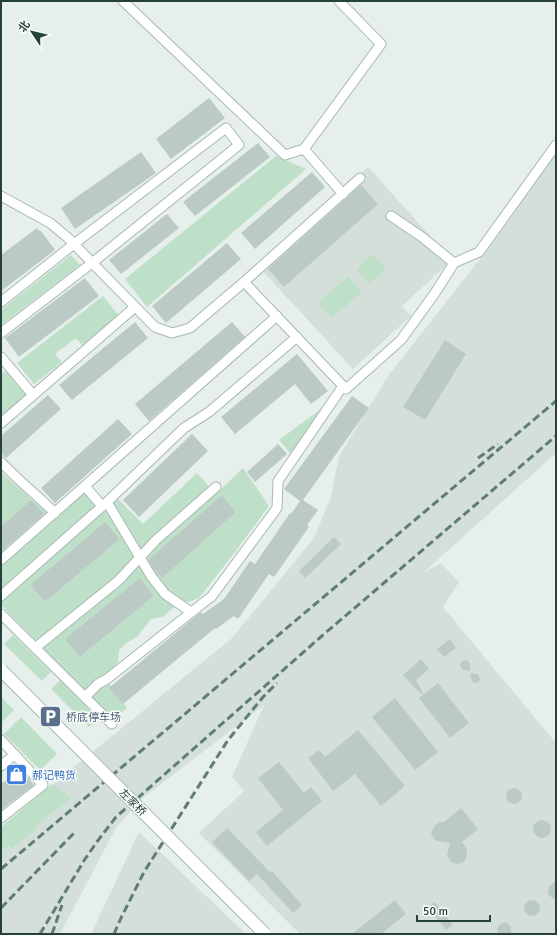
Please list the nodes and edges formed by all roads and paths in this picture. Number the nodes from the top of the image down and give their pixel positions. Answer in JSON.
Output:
{"nodes":[{"id":1,"x":123,"y":1,"type":"edge"},
{"id":2,"x":339,"y":1,"type":"edge"},
{"id":3,"x":556,"y":145,"type":"edge"},
{"id":4,"x":304,"y":149,"type":"junction"},
{"id":5,"x":360,"y":178,"type":"dead end"},
{"id":6,"x":343,"y":194,"type":"junction"},
{"id":7,"x":1,"y":196,"type":"edge"},
{"id":8,"x":391,"y":216,"type":"dead end"},
{"id":9,"x":74,"y":244,"type":"junction"},
{"id":10,"x":92,"y":263,"type":"junction"},
{"id":11,"x":454,"y":263,"type":"junction"},
{"id":12,"x":244,"y":282,"type":"junction"},
{"id":13,"x":1,"y":302,"type":"edge"},
{"id":14,"x":135,"y":307,"type":"junction"},
{"id":15,"x":277,"y":316,"type":"junction"},
{"id":16,"x":1,"y":333,"type":"edge"},
{"id":17,"x":297,"y":338,"type":"junction"},
{"id":18,"x":1,"y":356,"type":"edge"},
{"id":19,"x":343,"y":386,"type":"junction"},
{"id":20,"x":32,"y":395,"type":"junction"},
{"id":21,"x":1,"y":422,"type":"edge"},
{"id":22,"x":1,"y":462,"type":"edge"},
{"id":23,"x":85,"y":486,"type":"junction"},
{"id":24,"x":216,"y":487,"type":"dead end"},
{"id":25,"x":105,"y":504,"type":"junction"},
{"id":26,"x":55,"y":513,"type":"junction"},
{"id":27,"x":139,"y":558,"type":"junction"},
{"id":28,"x":1,"y":560,"type":"edge"},
{"id":29,"x":1,"y":596,"type":"edge"},
{"id":30,"x":191,"y":612,"type":"junction"},
{"id":31,"x":1,"y":614,"type":"edge"},
{"id":32,"x":35,"y":648,"type":"junction"},
{"id":33,"x":1,"y":670,"type":"edge"},
{"id":34,"x":85,"y":697,"type":"junction"},
{"id":35,"x":112,"y":724,"type":"dead end"},
{"id":36,"x":1,"y":740,"type":"edge"},
{"id":37,"x":14,"y":755,"type":"junction"},
{"id":38,"x":1,"y":766,"type":"edge"},
{"id":39,"x":1,"y":818,"type":"edge"},
{"id":40,"x":265,"y":934,"type":"edge"}],
"edges":[{"from":1,"to":4,"type":"street"},
{"from":2,"to":4,"type":"street"},
{"from":3,"to":11,"type":"street"},
{"from":4,"to":6,"type":"street"},
{"from":5,"to":6,"type":"street"},
{"from":6,"to":12,"type":"street"},
{"from":7,"to":9,"type":"street"},
{"from":8,"to":11,"type":"street"},
{"from":9,"to":10,"type":"street"},
{"from":9,"to":10,"type":"street"},
{"from":9,"to":13,"type":"street"},
{"from":10,"to":14,"type":"street"},
{"from":10,"to":16,"type":"street"},
{"from":11,"to":19,"type":"street"},
{"from":12,"to":14,"type":"street"},
{"from":12,"to":15,"type":"street"},
{"from":14,"to":20,"type":"street"},
{"from":15,"to":17,"type":"street"},
{"from":15,"to":23,"type":"street"},
{"from":17,"to":19,"type":"street"},
{"from":17,"to":25,"type":"street"},
{"from":18,"to":20,"type":"street"},
{"from":19,"to":30,"type":"street"},
{"from":20,"to":21,"type":"street"},
{"from":22,"to":26,"type":"street"},
{"from":23,"to":25,"type":"street"},
{"from":23,"to":26,"type":"street"},
{"from":24,"to":27,"type":"street"},
{"from":25,"to":27,"type":"street"},
{"from":25,"to":29,"type":"street"},
{"from":26,"to":28,"type":"street"},
{"from":27,"to":30,"type":"street"},
{"from":27,"to":32,"type":"street"},
{"from":30,"to":34,"type":"street"},
{"from":31,"to":32,"type":"street"},
{"from":32,"to":34,"type":"street"},
{"from":33,"to":40,"type":"main road","name":"左家桥","bridge":true},
{"from":34,"to":35,"type":"street"},
{"from":36,"to":37,"type":"street"},
{"from":37,"to":38,"type":"street"},
{"from":37,"to":39,"type":"street"}]}
